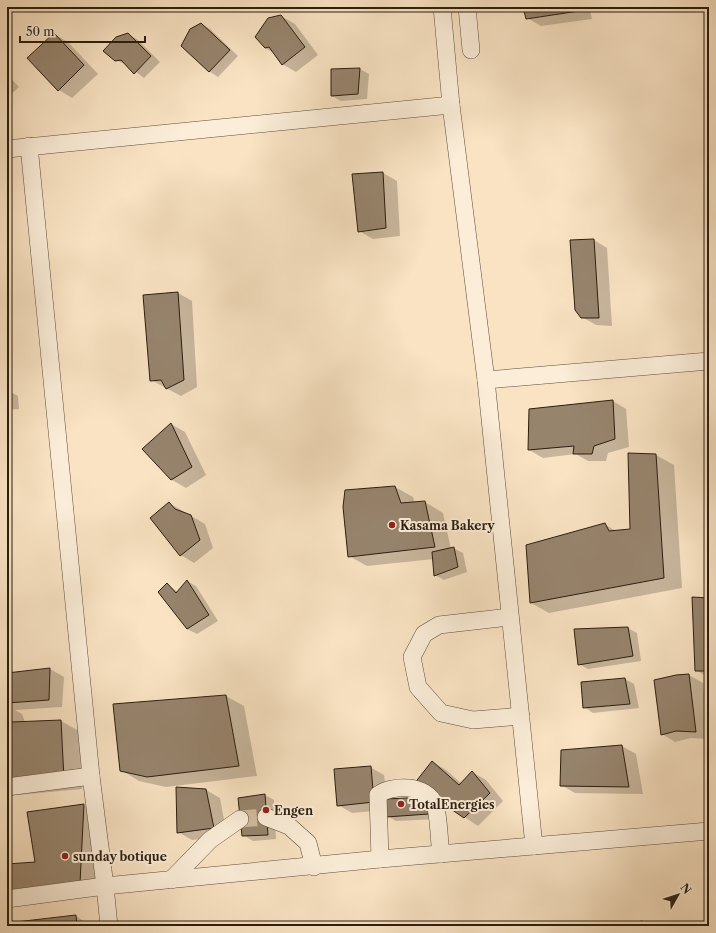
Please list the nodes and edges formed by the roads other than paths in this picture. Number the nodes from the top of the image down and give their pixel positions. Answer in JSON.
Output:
{"nodes":[{"id":1,"x":442,"y":7,"type":"edge"},
{"id":2,"x":467,"y":7,"type":"edge"},
{"id":3,"x":471,"y":50,"type":"dead end"},
{"id":4,"x":451,"y":105,"type":"junction"},
{"id":5,"x":29,"y":146,"type":"junction"},
{"id":6,"x":7,"y":149,"type":"edge"},
{"id":7,"x":709,"y":361,"type":"edge"},
{"id":8,"x":486,"y":380,"type":"junction"},
{"id":9,"x":510,"y":617,"type":"junction"},
{"id":10,"x":521,"y":716,"type":"junction"},
{"id":11,"x":91,"y":776,"type":"junction"},
{"id":12,"x":7,"y":788,"type":"edge"},
{"id":13,"x":266,"y":817,"type":"tunnel mouth"},
{"id":14,"x":240,"y":818,"type":"tunnel mouth"},
{"id":15,"x":709,"y":831,"type":"edge"},
{"id":16,"x":534,"y":846,"type":"junction"},
{"id":17,"x":441,"y":854,"type":"junction"},
{"id":18,"x":380,"y":859,"type":"junction"},
{"id":19,"x":314,"y":867,"type":"junction"},
{"id":20,"x":171,"y":880,"type":"junction"},
{"id":21,"x":106,"y":886,"type":"junction"},
{"id":22,"x":7,"y":899,"type":"edge"},
{"id":23,"x":108,"y":926,"type":"edge"}],
"edges":[{"from":1,"to":4,"type":"street"},
{"from":2,"to":3,"type":"street"},
{"from":4,"to":5,"type":"street"},
{"from":4,"to":8,"type":"street"},
{"from":5,"to":6,"type":"street"},
{"from":5,"to":11,"type":"street"},
{"from":7,"to":8,"type":"street"},
{"from":8,"to":9,"type":"street"},
{"from":9,"to":10,"type":"street"},
{"from":9,"to":10,"type":"street"},
{"from":10,"to":16,"type":"street"},
{"from":11,"to":12,"type":"street"},
{"from":11,"to":21,"type":"street"},
{"from":13,"to":19,"type":"street"},
{"from":14,"to":20,"type":"street"},
{"from":15,"to":16,"type":"street"},
{"from":16,"to":17,"type":"street"},
{"from":17,"to":18,"type":"street"},
{"from":17,"to":18,"type":"street"},
{"from":18,"to":19,"type":"street"},
{"from":19,"to":20,"type":"street"},
{"from":20,"to":21,"type":"street"},
{"from":21,"to":22,"type":"street"},
{"from":21,"to":23,"type":"street"}]}
